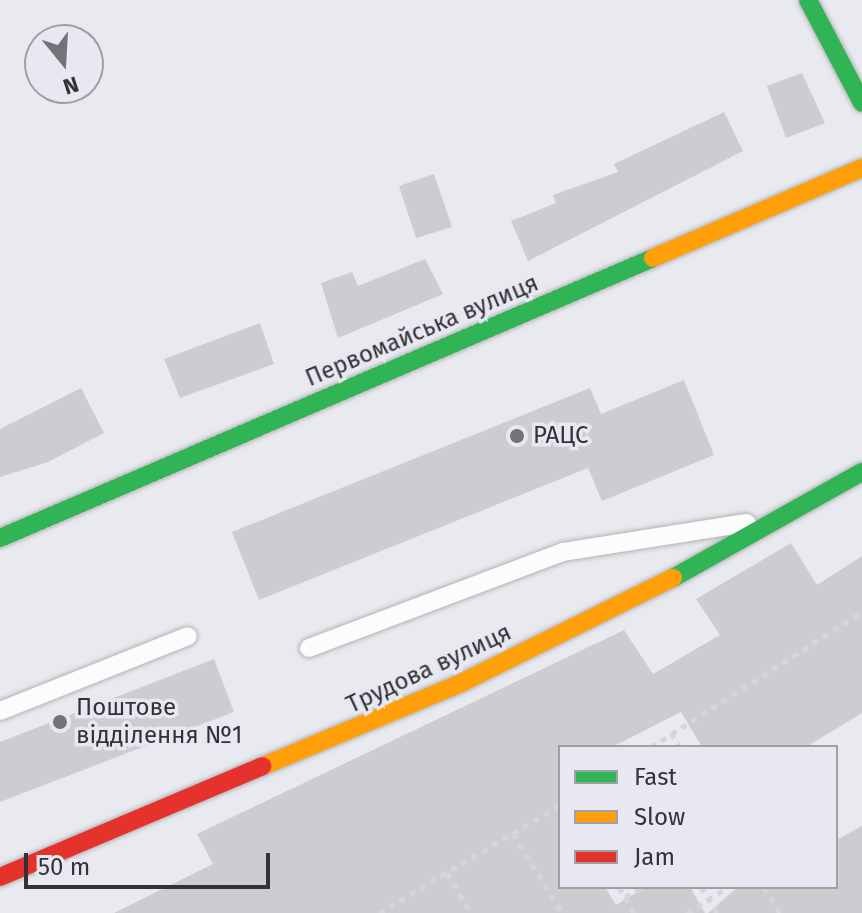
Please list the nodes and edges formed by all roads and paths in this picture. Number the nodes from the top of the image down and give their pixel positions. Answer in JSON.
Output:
{"nodes":[{"id":1,"x":808,"y":0,"type":"edge"},
{"id":2,"x":862,"y":103,"type":"edge"},
{"id":3,"x":862,"y":168,"type":"edge"},
{"id":4,"x":862,"y":472,"type":"edge"},
{"id":5,"x":783,"y":518,"type":"junction"},
{"id":6,"x":0,"y":538,"type":"edge"},
{"id":7,"x":862,"y":612,"type":"edge"},
{"id":8,"x":188,"y":636,"type":"dead end"},
{"id":9,"x":309,"y":648,"type":"dead end"},
{"id":10,"x":0,"y":711,"type":"edge"},
{"id":11,"x":671,"y":733,"type":"junction"},
{"id":12,"x":654,"y":745,"type":"edge"},
{"id":13,"x":679,"y":745,"type":"edge"},
{"id":14,"x":558,"y":806,"type":"edge"},
{"id":15,"x":513,"y":833,"type":"junction"},
{"id":16,"x":447,"y":873,"type":"junction"},
{"id":17,"x":0,"y":877,"type":"edge"},
{"id":18,"x":620,"y":889,"type":"edge"},
{"id":19,"x":639,"y":889,"type":"edge"},
{"id":20,"x":702,"y":889,"type":"edge"},
{"id":21,"x":725,"y":889,"type":"edge"},
{"id":22,"x":765,"y":889,"type":"edge"},
{"id":23,"x":625,"y":897,"type":"junction"},
{"id":24,"x":709,"y":900,"type":"junction"},
{"id":25,"x":379,"y":913,"type":"edge"},
{"id":26,"x":471,"y":913,"type":"edge"},
{"id":27,"x":562,"y":913,"type":"edge"},
{"id":28,"x":634,"y":913,"type":"edge"},
{"id":29,"x":687,"y":913,"type":"edge"},
{"id":30,"x":717,"y":913,"type":"edge"},
{"id":31,"x":780,"y":913,"type":"edge"}],
"edges":[{"from":1,"to":2,"type":"street"},
{"from":3,"to":6,"type":"street","name":"Первомайська вулиця"},
{"from":4,"to":5,"type":"street","name":"Трудова вулиця"},
{"from":5,"to":9,"type":"lane"},
{"from":5,"to":17,"type":"street","name":"Трудова вулиця"},
{"from":7,"to":11,"type":"path"},
{"from":8,"to":10,"type":"lane"},
{"from":11,"to":12,"type":"path"},
{"from":11,"to":13,"type":"path"},
{"from":14,"to":15,"type":"path"},
{"from":15,"to":16,"type":"path"},
{"from":15,"to":27,"type":"path"},
{"from":16,"to":25,"type":"path"},
{"from":16,"to":26,"type":"path"},
{"from":18,"to":23,"type":"path"},
{"from":19,"to":23,"type":"path"},
{"from":20,"to":24,"type":"path"},
{"from":21,"to":24,"type":"path"},
{"from":22,"to":31,"type":"path"},
{"from":23,"to":28,"type":"path"},
{"from":24,"to":29,"type":"path"},
{"from":24,"to":30,"type":"path"}]}
